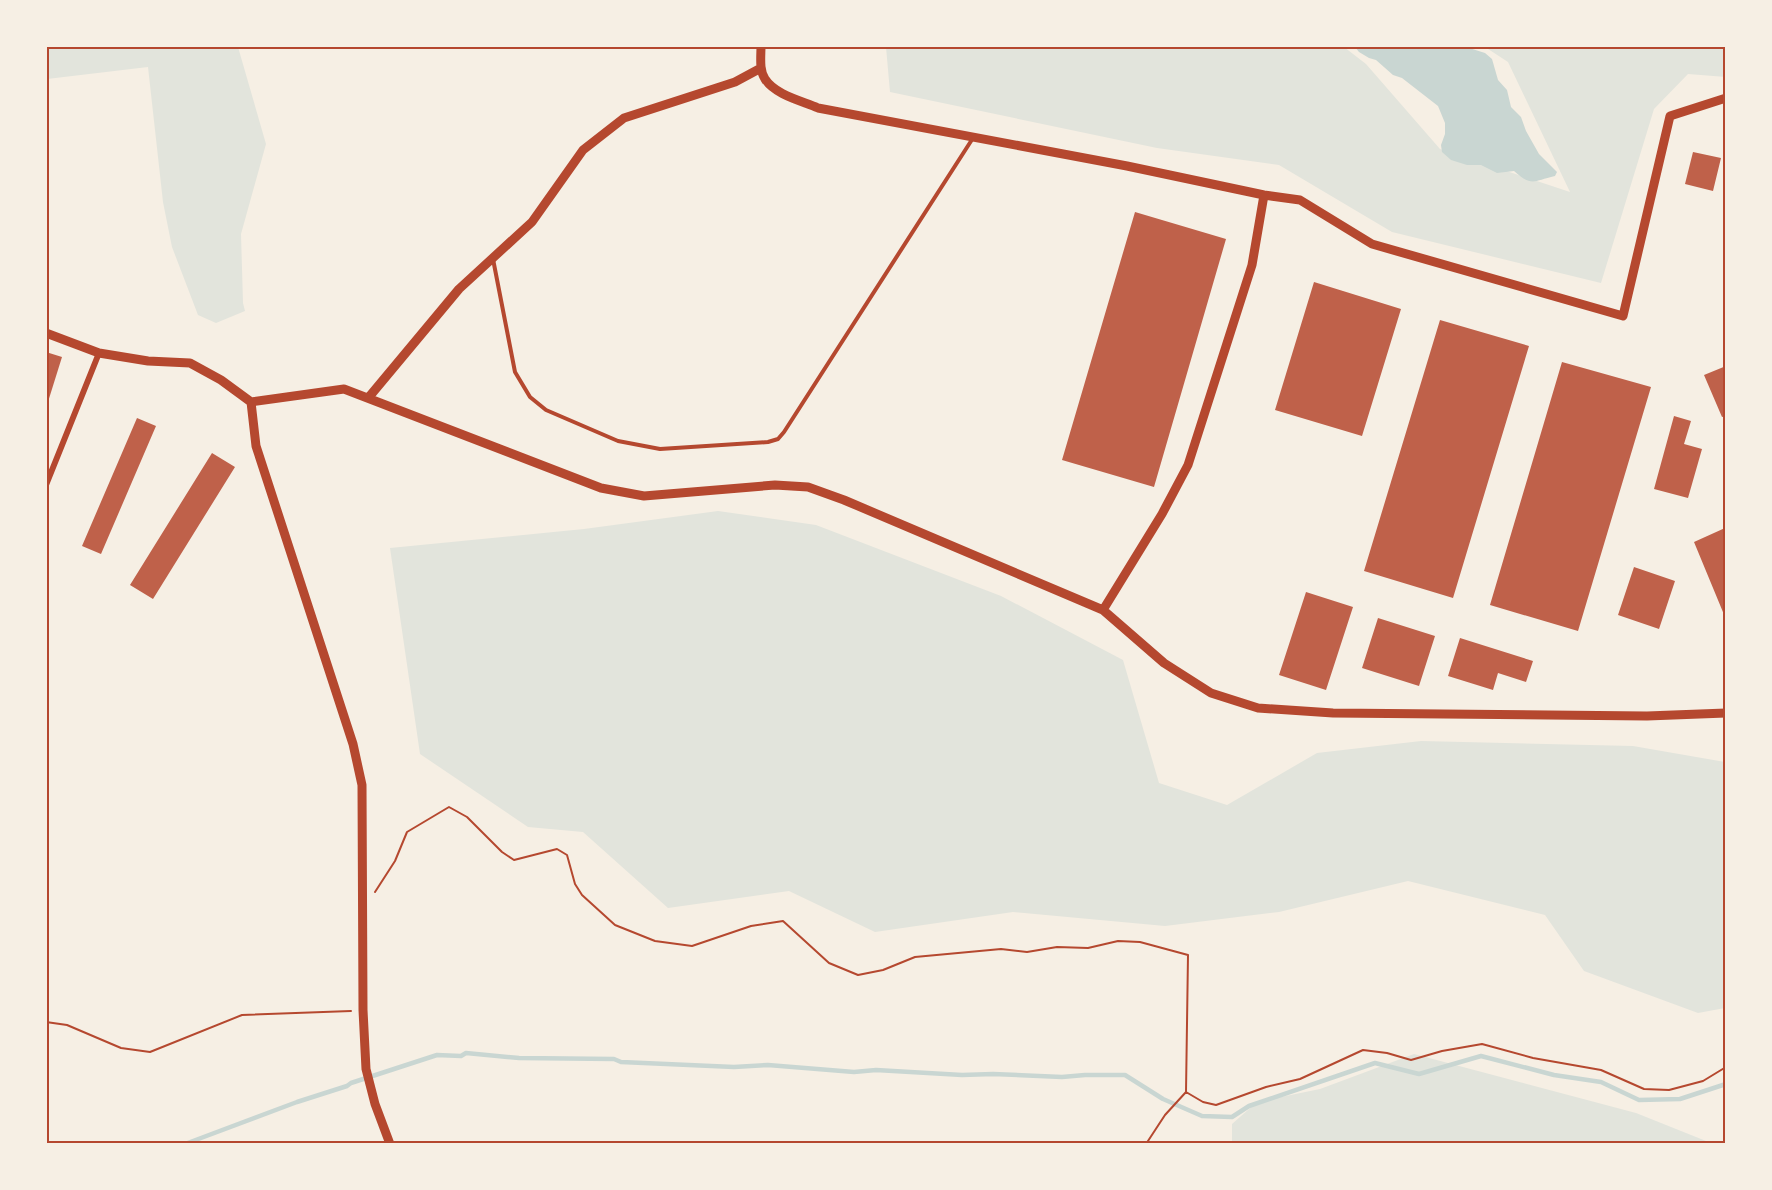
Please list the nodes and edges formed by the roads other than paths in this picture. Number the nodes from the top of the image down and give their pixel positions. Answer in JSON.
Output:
{"nodes":[{"id":1,"x":760,"y":46,"type":"edge"},
{"id":2,"x":761,"y":68,"type":"junction"},
{"id":3,"x":1725,"y":98,"type":"edge"},
{"id":4,"x":973,"y":138,"type":"junction"},
{"id":5,"x":1264,"y":195,"type":"junction"},
{"id":6,"x":492,"y":258,"type":"junction"},
{"id":7,"x":46,"y":333,"type":"edge"},
{"id":8,"x":99,"y":352,"type":"junction"},
{"id":9,"x":369,"y":397,"type":"junction"},
{"id":10,"x":251,"y":402,"type":"junction"},
{"id":11,"x":46,"y":485,"type":"edge"},
{"id":12,"x":1103,"y":610,"type":"junction"},
{"id":13,"x":1725,"y":713,"type":"edge"},
{"id":14,"x":390,"y":1143,"type":"edge"}],
"edges":[{"from":1,"to":2,"type":"street"},
{"from":2,"to":4,"type":"street"},
{"from":2,"to":6,"type":"street"},
{"from":3,"to":5,"type":"street"},
{"from":4,"to":5,"type":"street"},
{"from":4,"to":6,"type":"lane"},
{"from":5,"to":12,"type":"street"},
{"from":6,"to":9,"type":"street"},
{"from":7,"to":8,"type":"street"},
{"from":8,"to":10,"type":"street"},
{"from":8,"to":11,"type":"street"},
{"from":9,"to":10,"type":"street"},
{"from":9,"to":12,"type":"street"},
{"from":10,"to":14,"type":"street"},
{"from":12,"to":13,"type":"street"}]}
